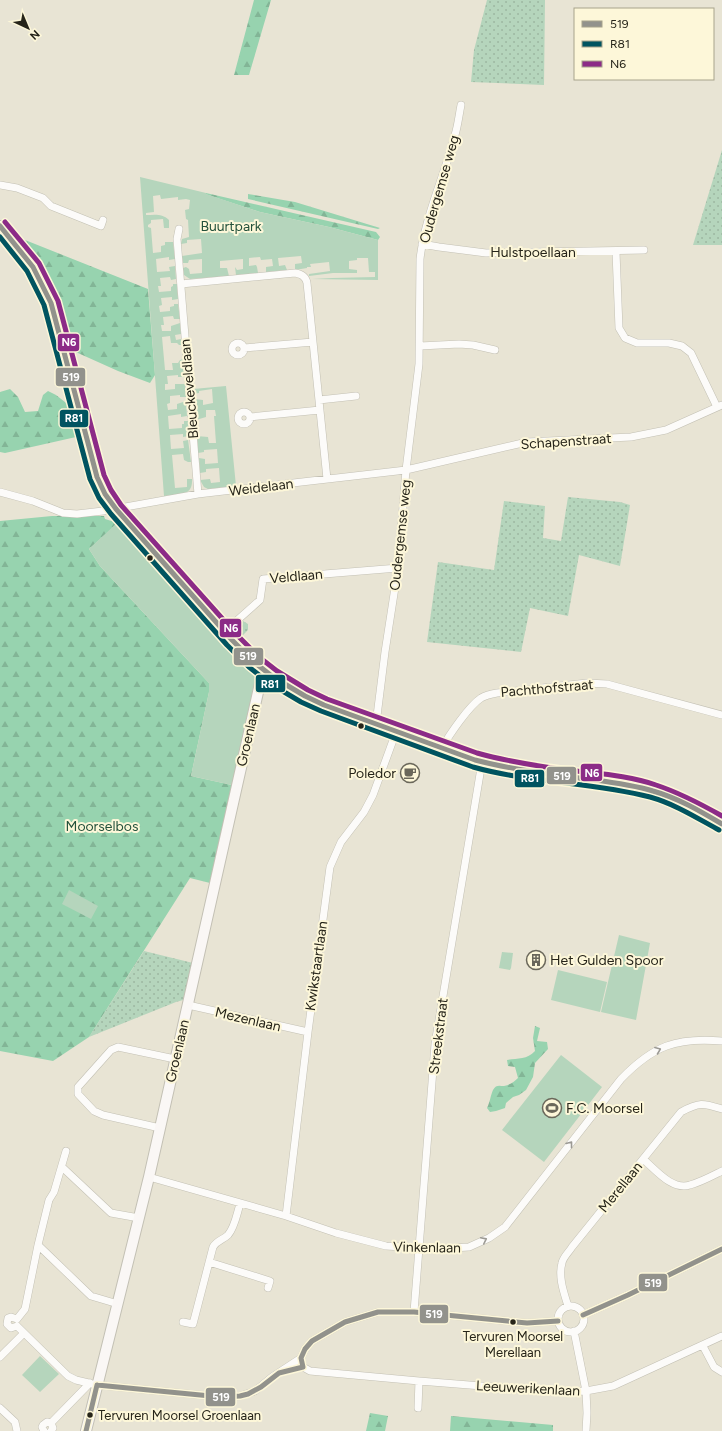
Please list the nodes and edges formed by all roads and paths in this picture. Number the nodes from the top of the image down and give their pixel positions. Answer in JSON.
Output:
{"nodes":[{"id":1,"x":461,"y":105,"type":"dead end"},
{"id":2,"x":0,"y":186,"type":"edge"},
{"id":3,"x":104,"y":220,"type":"dead end"},
{"id":4,"x":0,"y":226,"type":"edge"},
{"id":5,"x":179,"y":230,"type":"dead end"},
{"id":6,"x":422,"y":244,"type":"junction"},
{"id":7,"x":644,"y":250,"type":"dead end"},
{"id":8,"x":616,"y":252,"type":"junction"},
{"id":9,"x":181,"y":284,"type":"junction"},
{"id":10,"x":313,"y":342,"type":"junction"},
{"id":11,"x":420,"y":346,"type":"junction"},
{"id":12,"x":244,"y":348,"type":"dead end"},
{"id":13,"x":495,"y":350,"type":"dead end"},
{"id":14,"x":356,"y":396,"type":"dead end"},
{"id":15,"x":319,"y":400,"type":"junction"},
{"id":16,"x":719,"y":406,"type":"edge"},
{"id":17,"x":320,"y":410,"type":"junction"},
{"id":18,"x":250,"y":417,"type":"dead end"},
{"id":19,"x":406,"y":470,"type":"junction"},
{"id":20,"x":327,"y":479,"type":"junction"},
{"id":21,"x":0,"y":492,"type":"edge"},
{"id":22,"x":198,"y":494,"type":"junction"},
{"id":23,"x":116,"y":509,"type":"junction"},
{"id":24,"x":398,"y":568,"type":"junction"},
{"id":25,"x":224,"y":632,"type":"junction"},
{"id":26,"x":263,"y":670,"type":"junction"},
{"id":27,"x":722,"y":715,"type":"edge"},
{"id":28,"x":376,"y":724,"type":"junction"},
{"id":29,"x":396,"y":732,"type":"junction"},
{"id":30,"x":442,"y":748,"type":"junction"},
{"id":31,"x":482,"y":762,"type":"junction"},
{"id":32,"x":722,"y":824,"type":"edge"},
{"id":33,"x":188,"y":1005,"type":"junction"},
{"id":34,"x":308,"y":1032,"type":"junction"},
{"id":35,"x":722,"y":1041,"type":"edge"},
{"id":36,"x":175,"y":1059,"type":"junction"},
{"id":37,"x":722,"y":1109,"type":"edge"},
{"id":38,"x":160,"y":1128,"type":"junction"},
{"id":39,"x":66,"y":1150,"type":"dead end"},
{"id":40,"x":643,"y":1159,"type":"junction"},
{"id":41,"x":62,"y":1167,"type":"junction"},
{"id":42,"x":722,"y":1171,"type":"edge"},
{"id":43,"x":149,"y":1177,"type":"junction"},
{"id":44,"x":240,"y":1204,"type":"junction"},
{"id":45,"x":286,"y":1216,"type":"junction"},
{"id":46,"x":139,"y":1218,"type":"junction"},
{"id":47,"x":38,"y":1245,"type":"junction"},
{"id":48,"x":419,"y":1248,"type":"junction"},
{"id":49,"x":722,"y":1249,"type":"edge"},
{"id":50,"x":209,"y":1262,"type":"junction"},
{"id":51,"x":268,"y":1288,"type":"dead end"},
{"id":52,"x":118,"y":1304,"type":"junction"},
{"id":53,"x":568,"y":1306,"type":"junction"},
{"id":54,"x":414,"y":1312,"type":"junction"},
{"id":55,"x":583,"y":1315,"type":"junction"},
{"id":56,"x":558,"y":1321,"type":"junction"},
{"id":57,"x":183,"y":1322,"type":"dead end"},
{"id":58,"x":574,"y":1331,"type":"junction"},
{"id":59,"x":24,"y":1333,"type":"junction"},
{"id":60,"x":722,"y":1336,"type":"edge"},
{"id":61,"x":703,"y":1346,"type":"junction"},
{"id":62,"x":0,"y":1357,"type":"edge"},
{"id":63,"x":301,"y":1358,"type":"junction"},
{"id":64,"x":303,"y":1367,"type":"junction"},
{"id":65,"x":722,"y":1372,"type":"edge"},
{"id":66,"x":279,"y":1373,"type":"junction"},
{"id":67,"x":420,"y":1381,"type":"junction"},
{"id":68,"x":94,"y":1384,"type":"junction"},
{"id":69,"x":586,"y":1391,"type":"junction"},
{"id":70,"x":0,"y":1408,"type":"edge"},
{"id":71,"x":418,"y":1408,"type":"dead end"},
{"id":72,"x":51,"y":1427,"type":"edge"},
{"id":73,"x":17,"y":1431,"type":"edge"},
{"id":74,"x":44,"y":1431,"type":"edge"},
{"id":75,"x":86,"y":1431,"type":"edge"},
{"id":76,"x":586,"y":1431,"type":"edge"}],
"edges":[{"from":1,"to":6,"type":"street","name":"Oudergemse weg"},
{"from":2,"to":3,"type":"street"},
{"from":4,"to":23,"type":"street"},
{"from":5,"to":9,"type":"street","name":"Bleuckeveldlaan"},
{"from":6,"to":8,"type":"street","name":"Hulstpoellaan"},
{"from":6,"to":11,"type":"street","name":"Oudergemse weg"},
{"from":7,"to":8,"type":"street","name":"Hulstpoellaan"},
{"from":8,"to":16,"type":"street"},
{"from":9,"to":10,"type":"street"},
{"from":9,"to":22,"type":"street","name":"Bleuckeveldlaan"},
{"from":10,"to":12,"type":"street"},
{"from":10,"to":15,"type":"street"},
{"from":11,"to":13,"type":"street"},
{"from":11,"to":19,"type":"street","name":"Oudergemse weg"},
{"from":14,"to":15,"type":"street"},
{"from":15,"to":17,"type":"street"},
{"from":16,"to":19,"type":"street","name":"Schapenstraat"},
{"from":17,"to":18,"type":"street"},
{"from":17,"to":20,"type":"street"},
{"from":19,"to":20,"type":"street","name":"Weidelaan"},
{"from":19,"to":24,"type":"street","name":"Oudergemse weg"},
{"from":20,"to":22,"type":"street","name":"Weidelaan"},
{"from":21,"to":23,"type":"street","name":"Weidelaan"},
{"from":22,"to":23,"type":"street","name":"Weidelaan"},
{"from":23,"to":25,"type":"street"},
{"from":24,"to":25,"type":"street","name":"Veldlaan"},
{"from":24,"to":28,"type":"street","name":"Oudergemse weg"},
{"from":25,"to":26,"type":"street"},
{"from":26,"to":28,"type":"street"},
{"from":26,"to":33,"type":"street","name":"Groenlaan"},
{"from":27,"to":30,"type":"street","name":"Pachthofstraat"},
{"from":28,"to":29,"type":"street"},
{"from":29,"to":30,"type":"street"},
{"from":29,"to":34,"type":"street","name":"Kwikstaartlaan"},
{"from":30,"to":31,"type":"street"},
{"from":31,"to":32,"type":"street"},
{"from":31,"to":48,"type":"street","name":"Streekstraat"},
{"from":33,"to":34,"type":"street","name":"Mezenlaan"},
{"from":33,"to":36,"type":"street","name":"Groenlaan"},
{"from":34,"to":45,"type":"street","name":"Kwikstaartlaan"},
{"from":48,"to":35,"type":"street","name":"Vinkenlaan","one_way":true},
{"from":36,"to":38,"type":"street","name":"Groenlaan"},
{"from":36,"to":38,"type":"street"},
{"from":37,"to":40,"type":"street","name":"Merellaan"},
{"from":38,"to":43,"type":"street","name":"Groenlaan"},
{"from":39,"to":41,"type":"street"},
{"from":40,"to":42,"type":"street"},
{"from":40,"to":53,"type":"street","name":"Merellaan"},
{"from":41,"to":46,"type":"street"},
{"from":41,"to":47,"type":"street"},
{"from":43,"to":44,"type":"street","name":"Vinkenlaan"},
{"from":43,"to":46,"type":"street","name":"Groenlaan"},
{"from":44,"to":45,"type":"street","name":"Vinkenlaan"},
{"from":44,"to":50,"type":"street"},
{"from":45,"to":48,"type":"street","name":"Vinkenlaan"},
{"from":46,"to":52,"type":"street","name":"Groenlaan"},
{"from":47,"to":52,"type":"street"},
{"from":47,"to":59,"type":"street"},
{"from":48,"to":54,"type":"street","name":"Streekstraat"},
{"from":49,"to":55,"type":"street"},
{"from":50,"to":51,"type":"street"},
{"from":50,"to":57,"type":"street"},
{"from":52,"to":68,"type":"street","name":"Groenlaan"},
{"from":53,"to":55,"type":"street"},
{"from":53,"to":56,"type":"street"},
{"from":54,"to":56,"type":"street"},
{"from":54,"to":63,"type":"street"},
{"from":55,"to":58,"type":"street"},
{"from":56,"to":58,"type":"street"},
{"from":58,"to":69,"type":"street"},
{"from":59,"to":62,"type":"street"},
{"from":59,"to":68,"type":"street"},
{"from":60,"to":61,"type":"street","name":"Leeuwerikenlaan"},
{"from":61,"to":65,"type":"street"},
{"from":61,"to":69,"type":"street","name":"Leeuwerikenlaan"},
{"from":63,"to":64,"type":"street"},
{"from":63,"to":66,"type":"street"},
{"from":64,"to":66,"type":"street"},
{"from":64,"to":67,"type":"street","name":"Leeuwerikenlaan"},
{"from":66,"to":68,"type":"street"},
{"from":67,"to":69,"type":"street","name":"Leeuwerikenlaan"},
{"from":67,"to":71,"type":"street"},
{"from":68,"to":72,"type":"street"},
{"from":68,"to":75,"type":"street","name":"Groenlaan"},
{"from":69,"to":76,"type":"street"},
{"from":70,"to":73,"type":"street"},
{"from":72,"to":74,"type":"street"}]}
